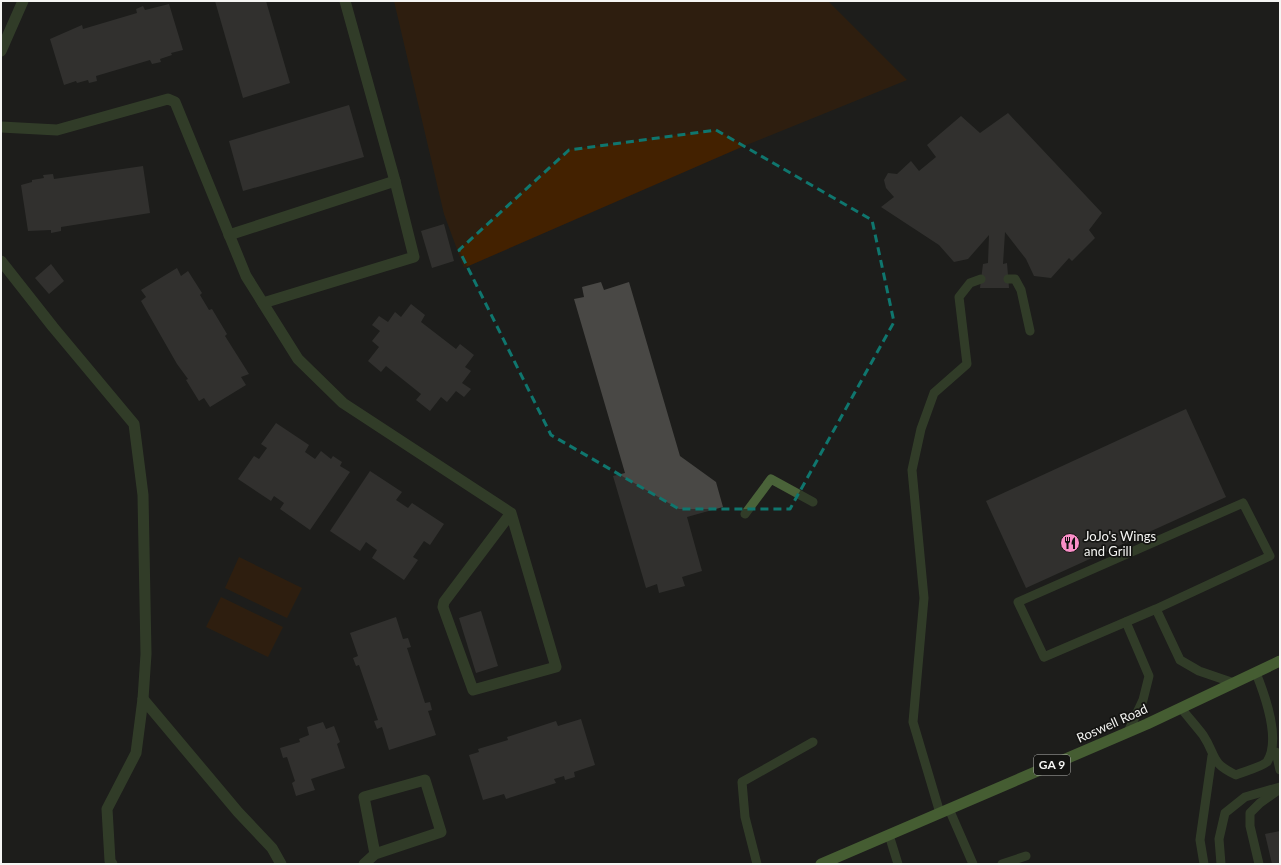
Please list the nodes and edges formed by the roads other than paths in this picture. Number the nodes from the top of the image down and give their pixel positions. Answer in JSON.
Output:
{"nodes":[{"id":1,"x":24,"y":1,"type":"edge"},
{"id":2,"x":345,"y":1,"type":"edge"},
{"id":3,"x":1,"y":51,"type":"edge"},
{"id":4,"x":1,"y":127,"type":"edge"},
{"id":5,"x":395,"y":181,"type":"junction"},
{"id":6,"x":230,"y":235,"type":"junction"},
{"id":7,"x":1,"y":261,"type":"edge"},
{"id":8,"x":981,"y":279,"type":"dead end"},
{"id":9,"x":1008,"y":279,"type":"dead end"},
{"id":10,"x":263,"y":303,"type":"junction"},
{"id":11,"x":1030,"y":331,"type":"dead end"},
{"id":12,"x":813,"y":502,"type":"dead end"},
{"id":13,"x":510,"y":512,"type":"junction"},
{"id":14,"x":745,"y":514,"type":"dead end"},
{"id":15,"x":1156,"y":609,"type":"junction"},
{"id":16,"x":1126,"y":622,"type":"junction"},
{"id":17,"x":1280,"y":661,"type":"edge"},
{"id":18,"x":1256,"y":673,"type":"junction"},
{"id":19,"x":1234,"y":683,"type":"junction"},
{"id":20,"x":143,"y":699,"type":"junction"},
{"id":21,"x":1181,"y":708,"type":"junction"},
{"id":22,"x":1128,"y":732,"type":"junction"},
{"id":23,"x":813,"y":742,"type":"dead end"},
{"id":24,"x":1276,"y":752,"type":"junction"},
{"id":25,"x":1212,"y":756,"type":"junction"},
{"id":26,"x":1280,"y":770,"type":"edge"},
{"id":27,"x":1280,"y":788,"type":"edge"},
{"id":28,"x":945,"y":811,"type":"junction"},
{"id":29,"x":889,"y":835,"type":"junction"},
{"id":30,"x":375,"y":854,"type":"junction"},
{"id":31,"x":1026,"y":856,"type":"dead end"},
{"id":32,"x":112,"y":864,"type":"edge"},
{"id":33,"x":281,"y":864,"type":"edge"},
{"id":34,"x":364,"y":864,"type":"edge"},
{"id":35,"x":757,"y":864,"type":"edge"},
{"id":36,"x":821,"y":864,"type":"edge"},
{"id":37,"x":898,"y":864,"type":"edge"},
{"id":38,"x":973,"y":864,"type":"edge"},
{"id":39,"x":1002,"y":864,"type":"edge"},
{"id":40,"x":1204,"y":864,"type":"edge"},
{"id":41,"x":1221,"y":864,"type":"edge"},
{"id":42,"x":1259,"y":864,"type":"edge"}],
"edges":[{"from":1,"to":3,"type":"street"},
{"from":2,"to":5,"type":"street"},
{"from":4,"to":6,"type":"street"},
{"from":5,"to":6,"type":"street"},
{"from":5,"to":10,"type":"street"},
{"from":6,"to":10,"type":"street"},
{"from":7,"to":20,"type":"street"},
{"from":8,"to":28,"type":"lane"},
{"from":9,"to":11,"type":"lane"},
{"from":10,"to":13,"type":"street"},
{"from":12,"to":14,"type":"lane"},
{"from":13,"to":13,"type":"street"},
{"from":15,"to":16,"type":"lane"},
{"from":15,"to":16,"type":"lane"},
{"from":15,"to":19,"type":"lane"},
{"from":16,"to":22,"type":"lane"},
{"from":17,"to":18,"type":"main road","name":"Roswell Road","number":"GA 9"},
{"from":18,"to":19,"type":"main road","name":"Roswell Road","number":"GA 9"},
{"from":18,"to":24,"type":"lane"},
{"from":19,"to":21,"type":"main road","name":"Roswell Road","number":"GA 9"},
{"from":20,"to":32,"type":"street"},
{"from":20,"to":33,"type":"street"},
{"from":21,"to":22,"type":"main road","name":"Roswell Road","number":"GA 9"},
{"from":21,"to":25,"type":"lane"},
{"from":22,"to":28,"type":"main road","name":"Roswell Road","number":"GA 9"},
{"from":23,"to":35,"type":"lane"},
{"from":24,"to":25,"type":"lane"},
{"from":24,"to":26,"type":"lane"},
{"from":25,"to":40,"type":"lane"},
{"from":27,"to":41,"type":"lane"},
{"from":27,"to":42,"type":"lane"},
{"from":28,"to":29,"type":"main road","name":"Roswell Road","number":"GA 9"},
{"from":28,"to":38,"type":"lane"},
{"from":29,"to":36,"type":"main road","name":"Roswell Road","number":"GA 9"},
{"from":29,"to":37,"type":"lane"},
{"from":30,"to":30,"type":"street"},
{"from":30,"to":34,"type":"street"},
{"from":31,"to":39,"type":"lane"}]}
